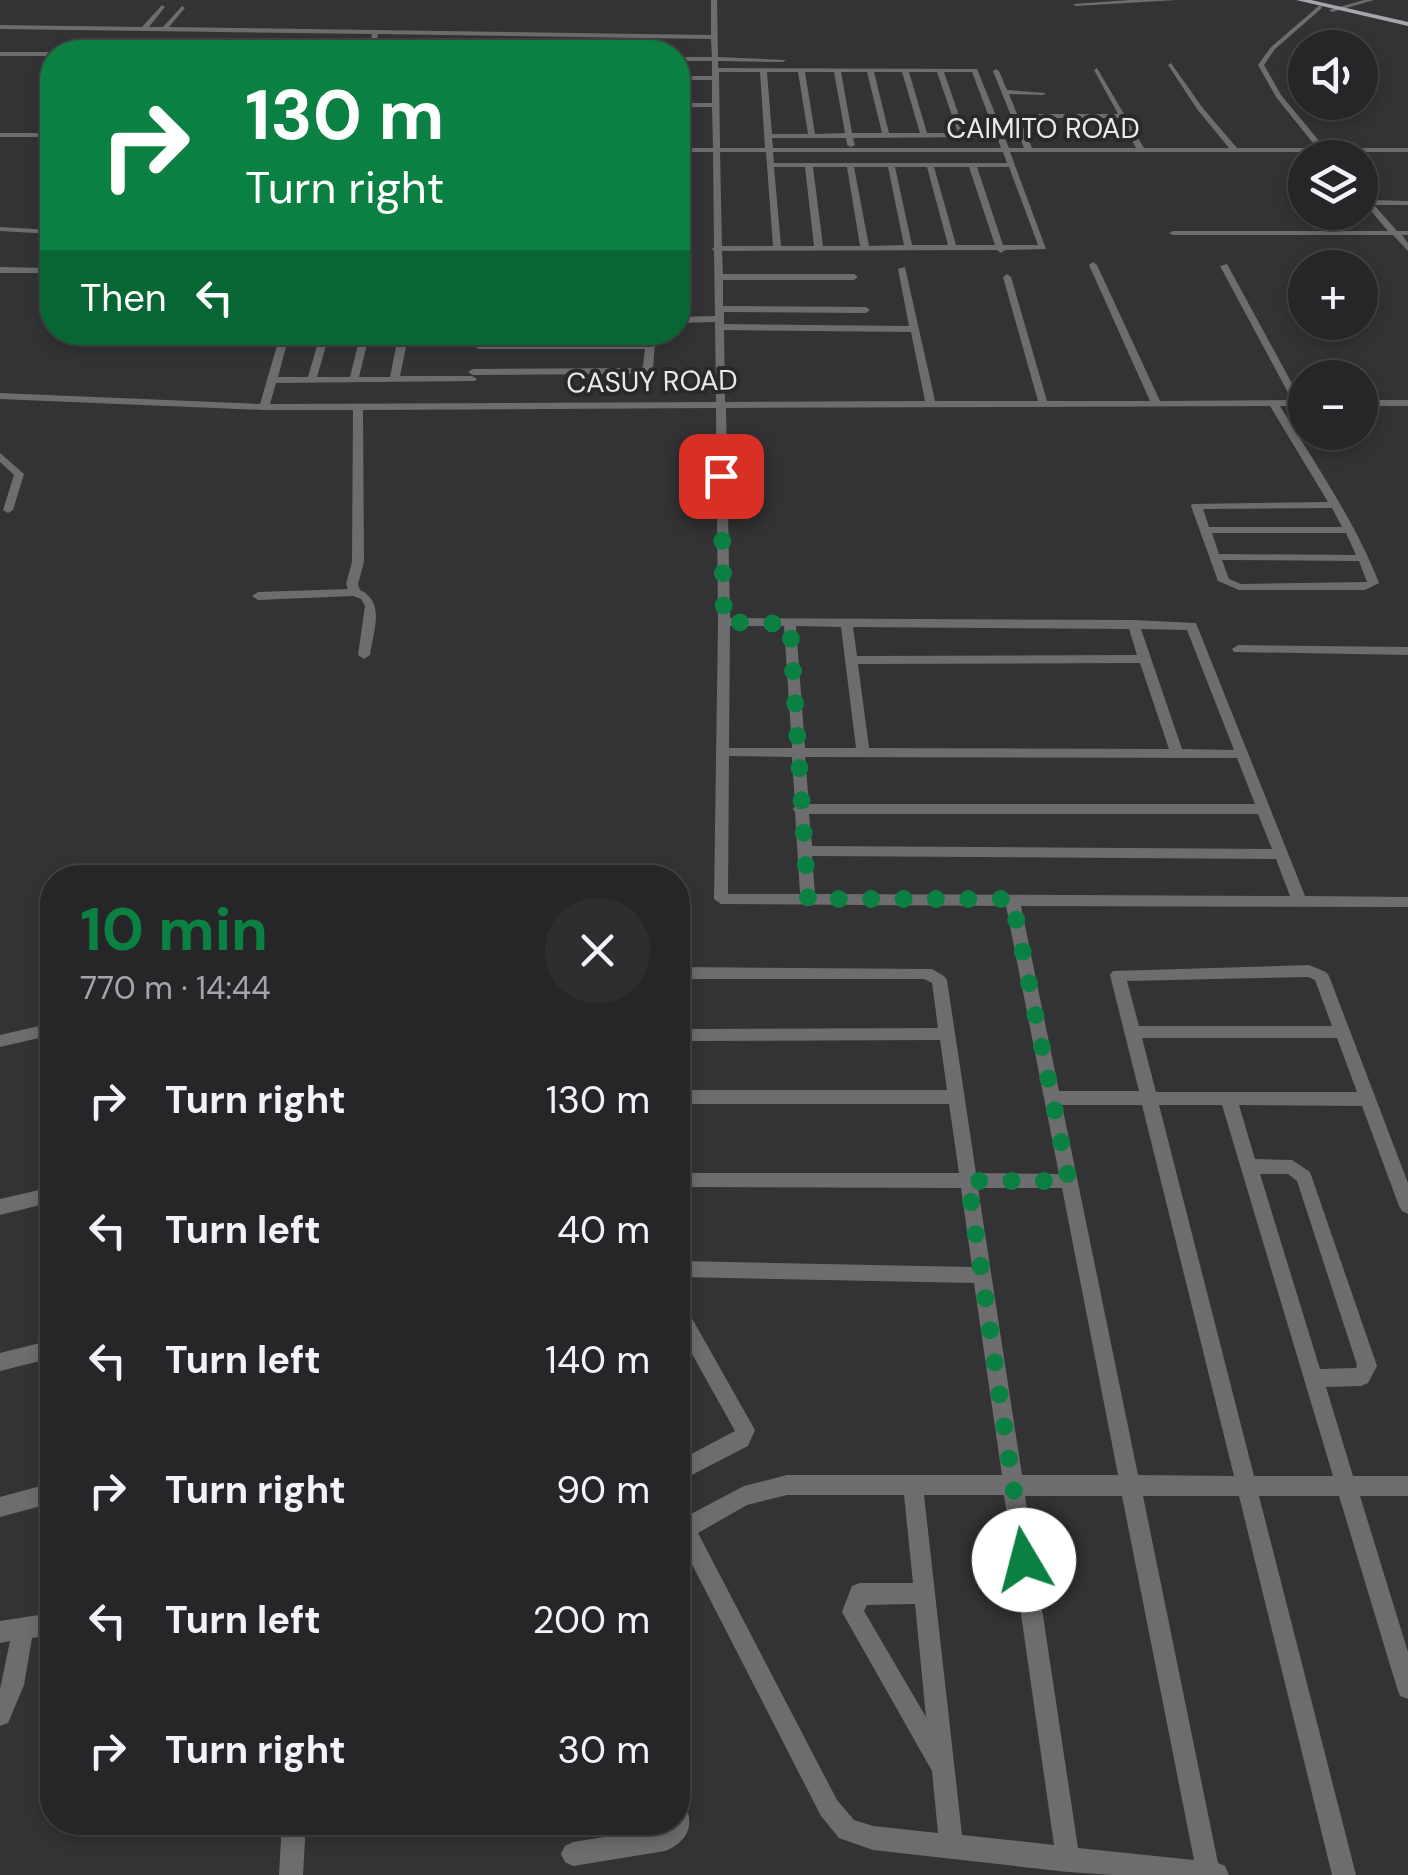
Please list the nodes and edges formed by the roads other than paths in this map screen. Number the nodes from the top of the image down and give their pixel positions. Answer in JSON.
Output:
{"nodes":[{"id":1,"x":714,"y":0,"type":"edge"},
{"id":2,"x":1174,"y":0,"type":"edge"},
{"id":3,"x":1300,"y":0,"type":"edge"},
{"id":4,"x":1371,"y":0,"type":"edge"},
{"id":5,"x":1076,"y":4,"type":"dead end"},
{"id":6,"x":1320,"y":6,"type":"junction"},
{"id":7,"x":162,"y":7,"type":"dead end"},
{"id":8,"x":182,"y":8,"type":"dead end"},
{"id":9,"x":1332,"y":10,"type":"junction"},
{"id":10,"x":1408,"y":24,"type":"edge"},
{"id":11,"x":0,"y":28,"type":"edge"},
{"id":12,"x":144,"y":29,"type":"junction"},
{"id":13,"x":164,"y":30,"type":"junction"},
{"id":14,"x":376,"y":32,"type":"junction"},
{"id":15,"x":714,"y":37,"type":"junction"},
{"id":16,"x":374,"y":40,"type":"edge"},
{"id":17,"x":0,"y":54,"type":"edge"},
{"id":18,"x":40,"y":54,"type":"edge"},
{"id":19,"x":690,"y":59,"type":"edge"},
{"id":20,"x":714,"y":59,"type":"junction"},
{"id":21,"x":785,"y":60,"type":"dead end"},
{"id":22,"x":1171,"y":65,"type":"dead end"},
{"id":23,"x":763,"y":70,"type":"junction"},
{"id":24,"x":801,"y":70,"type":"junction"},
{"id":25,"x":837,"y":70,"type":"junction"},
{"id":26,"x":870,"y":70,"type":"junction"},
{"id":27,"x":1097,"y":70,"type":"dead end"},
{"id":28,"x":905,"y":71,"type":"junction"},
{"id":29,"x":940,"y":71,"type":"junction"},
{"id":30,"x":714,"y":74,"type":"junction"},
{"id":31,"x":690,"y":77,"type":"edge"},
{"id":32,"x":977,"y":77,"type":"junction"},
{"id":33,"x":1004,"y":92,"type":"junction"},
{"id":34,"x":1043,"y":93,"type":"dead end"},
{"id":35,"x":690,"y":105,"type":"edge"},
{"id":36,"x":715,"y":105,"type":"junction"},
{"id":37,"x":1013,"y":116,"type":"junction"},
{"id":38,"x":1123,"y":116,"type":"junction"},
{"id":39,"x":0,"y":135,"type":"edge"},
{"id":40,"x":40,"y":135,"type":"edge"},
{"id":41,"x":962,"y":135,"type":"junction"},
{"id":42,"x":1000,"y":135,"type":"junction"},
{"id":43,"x":768,"y":136,"type":"junction"},
{"id":44,"x":812,"y":136,"type":"junction"},
{"id":45,"x":849,"y":136,"type":"junction"},
{"id":46,"x":886,"y":136,"type":"junction"},
{"id":47,"x":924,"y":136,"type":"junction"},
{"id":48,"x":1315,"y":140,"type":"edge"},
{"id":49,"x":690,"y":150,"type":"edge"},
{"id":50,"x":717,"y":150,"type":"junction"},
{"id":51,"x":769,"y":150,"type":"junction"},
{"id":52,"x":852,"y":150,"type":"junction"},
{"id":53,"x":1007,"y":150,"type":"junction"},
{"id":54,"x":1029,"y":150,"type":"junction"},
{"id":55,"x":1234,"y":150,"type":"junction"},
{"id":56,"x":1408,"y":150,"type":"edge"},
{"id":57,"x":1142,"y":151,"type":"junction"},
{"id":58,"x":1378,"y":151,"type":"edge"},
{"id":59,"x":1288,"y":152,"type":"edge"},
{"id":60,"x":770,"y":164,"type":"junction"},
{"id":61,"x":809,"y":165,"type":"junction"},
{"id":62,"x":850,"y":165,"type":"junction"},
{"id":63,"x":892,"y":165,"type":"junction"},
{"id":64,"x":930,"y":165,"type":"junction"},
{"id":65,"x":972,"y":165,"type":"junction"},
{"id":66,"x":1012,"y":165,"type":"junction"},
{"id":67,"x":1378,"y":202,"type":"edge"},
{"id":68,"x":1408,"y":202,"type":"edge"},
{"id":69,"x":1378,"y":214,"type":"edge"},
{"id":70,"x":0,"y":229,"type":"edge"},
{"id":71,"x":40,"y":231,"type":"edge"},
{"id":72,"x":1173,"y":232,"type":"dead end"},
{"id":73,"x":1394,"y":232,"type":"junction"},
{"id":74,"x":1408,"y":233,"type":"edge"},
{"id":75,"x":716,"y":248,"type":"junction"},
{"id":76,"x":1408,"y":248,"type":"edge"},
{"id":77,"x":864,"y":249,"type":"junction"},
{"id":78,"x":777,"y":250,"type":"junction"},
{"id":79,"x":819,"y":250,"type":"junction"},
{"id":80,"x":909,"y":250,"type":"junction"},
{"id":81,"x":953,"y":250,"type":"junction"},
{"id":82,"x":1000,"y":250,"type":"junction"},
{"id":83,"x":1093,"y":265,"type":"dead end"},
{"id":84,"x":1224,"y":266,"type":"dead end"},
{"id":85,"x":902,"y":269,"type":"dead end"},
{"id":86,"x":0,"y":270,"type":"edge"},
{"id":87,"x":40,"y":271,"type":"edge"},
{"id":88,"x":718,"y":277,"type":"junction"},
{"id":89,"x":854,"y":277,"type":"dead end"},
{"id":90,"x":1007,"y":277,"type":"dead end"},
{"id":91,"x":866,"y":310,"type":"dead end"},
{"id":92,"x":719,"y":319,"type":"junction"},
{"id":93,"x":690,"y":320,"type":"edge"},
{"id":94,"x":916,"y":330,"type":"junction"},
{"id":95,"x":283,"y":345,"type":"edge"},
{"id":96,"x":322,"y":345,"type":"edge"},
{"id":97,"x":363,"y":345,"type":"edge"},
{"id":98,"x":402,"y":345,"type":"edge"},
{"id":99,"x":478,"y":345,"type":"edge"},
{"id":100,"x":631,"y":345,"type":"edge"},
{"id":101,"x":650,"y":346,"type":"joint"},
{"id":102,"x":472,"y":376,"type":"junction"},
{"id":103,"x":395,"y":378,"type":"junction"},
{"id":104,"x":1288,"y":378,"type":"edge"},
{"id":105,"x":312,"y":379,"type":"junction"},
{"id":106,"x":354,"y":379,"type":"junction"},
{"id":107,"x":274,"y":380,"type":"junction"},
{"id":108,"x":0,"y":396,"type":"edge"},
{"id":109,"x":720,"y":402,"type":"junction"},
{"id":110,"x":1043,"y":402,"type":"junction"},
{"id":111,"x":1156,"y":402,"type":"junction"},
{"id":112,"x":1273,"y":402,"type":"junction"},
{"id":113,"x":1288,"y":402,"type":"edge"},
{"id":114,"x":930,"y":403,"type":"junction"},
{"id":115,"x":1378,"y":403,"type":"edge"},
{"id":116,"x":1408,"y":403,"type":"edge"},
{"id":117,"x":358,"y":406,"type":"junction"},
{"id":118,"x":465,"y":406,"type":"junction"},
{"id":119,"x":264,"y":407,"type":"junction"},
{"id":120,"x":0,"y":456,"type":"edge"},
{"id":121,"x":1332,"y":505,"type":"junction"},
{"id":122,"x":8,"y":510,"type":"dead end"},
{"id":123,"x":1202,"y":530,"type":"junction"},
{"id":124,"x":1347,"y":530,"type":"junction"},
{"id":125,"x":1214,"y":558,"type":"junction"},
{"id":126,"x":1362,"y":558,"type":"junction"},
{"id":127,"x":355,"y":592,"type":"junction"},
{"id":128,"x":258,"y":596,"type":"dead end"},
{"id":129,"x":724,"y":622,"type":"junction"},
{"id":130,"x":790,"y":624,"type":"junction"},
{"id":131,"x":847,"y":624,"type":"junction"},
{"id":132,"x":1133,"y":624,"type":"junction"},
{"id":133,"x":1238,"y":649,"type":"dead end"},
{"id":134,"x":1408,"y":651,"type":"edge"},
{"id":135,"x":364,"y":655,"type":"dead end"},
{"id":136,"x":1144,"y":659,"type":"junction"},
{"id":137,"x":852,"y":660,"type":"junction"},
{"id":138,"x":724,"y":752,"type":"junction"},
{"id":139,"x":796,"y":752,"type":"junction"},
{"id":140,"x":863,"y":752,"type":"junction"},
{"id":141,"x":1177,"y":754,"type":"junction"},
{"id":142,"x":1241,"y":754,"type":"junction"},
{"id":143,"x":1262,"y":808,"type":"junction"},
{"id":144,"x":800,"y":809,"type":"junction"},
{"id":145,"x":804,"y":852,"type":"junction"},
{"id":146,"x":1279,"y":854,"type":"junction"},
{"id":147,"x":808,"y":899,"type":"junction"},
{"id":148,"x":1012,"y":899,"type":"junction"},
{"id":149,"x":1299,"y":900,"type":"junction"},
{"id":150,"x":1408,"y":902,"type":"edge"},
{"id":151,"x":690,"y":972,"type":"edge"},
{"id":152,"x":40,"y":1031,"type":"edge"},
{"id":153,"x":1131,"y":1032,"type":"junction"},
{"id":154,"x":1344,"y":1032,"type":"junction"},
{"id":155,"x":690,"y":1034,"type":"edge"},
{"id":156,"x":948,"y":1034,"type":"junction"},
{"id":157,"x":0,"y":1041,"type":"edge"},
{"id":158,"x":690,"y":1097,"type":"edge"},
{"id":159,"x":955,"y":1098,"type":"junction"},
{"id":160,"x":1053,"y":1098,"type":"junction"},
{"id":161,"x":1369,"y":1099,"type":"junction"},
{"id":162,"x":1146,"y":1100,"type":"junction"},
{"id":163,"x":1229,"y":1100,"type":"junction"},
{"id":164,"x":1249,"y":1166,"type":"junction"},
{"id":165,"x":690,"y":1180,"type":"edge"},
{"id":166,"x":968,"y":1181,"type":"junction"},
{"id":167,"x":1069,"y":1181,"type":"junction"},
{"id":168,"x":40,"y":1198,"type":"edge"},
{"id":169,"x":1408,"y":1206,"type":"edge"},
{"id":170,"x":0,"y":1207,"type":"edge"},
{"id":171,"x":690,"y":1269,"type":"edge"},
{"id":172,"x":983,"y":1275,"type":"junction"},
{"id":173,"x":690,"y":1333,"type":"edge"},
{"id":174,"x":40,"y":1352,"type":"edge"},
{"id":175,"x":0,"y":1362,"type":"edge"},
{"id":176,"x":1313,"y":1378,"type":"junction"},
{"id":177,"x":690,"y":1466,"type":"edge"},
{"id":178,"x":912,"y":1484,"type":"junction"},
{"id":179,"x":1014,"y":1484,"type":"junction"},
{"id":180,"x":1345,"y":1484,"type":"junction"},
{"id":181,"x":1408,"y":1486,"type":"edge"},
{"id":182,"x":1128,"y":1487,"type":"junction"},
{"id":183,"x":1246,"y":1488,"type":"junction"},
{"id":184,"x":40,"y":1496,"type":"edge"},
{"id":185,"x":0,"y":1506,"type":"edge"},
{"id":186,"x":690,"y":1518,"type":"edge"},
{"id":187,"x":690,"y":1539,"type":"edge"},
{"id":188,"x":924,"y":1593,"type":"junction"},
{"id":189,"x":40,"y":1626,"type":"edge"},
{"id":190,"x":11,"y":1630,"type":"edge"},
{"id":191,"x":1408,"y":1688,"type":"edge"},
{"id":192,"x":0,"y":1715,"type":"edge"},
{"id":193,"x":943,"y":1769,"type":"junction"},
{"id":194,"x":293,"y":1835,"type":"edge"},
{"id":195,"x":670,"y":1835,"type":"edge"},
{"id":196,"x":952,"y":1847,"type":"junction"},
{"id":197,"x":572,"y":1854,"type":"dead end"},
{"id":198,"x":1068,"y":1860,"type":"junction"},
{"id":199,"x":1212,"y":1874,"type":"edge"},
{"id":200,"x":291,"y":1875,"type":"edge"},
{"id":201,"x":1344,"y":1875,"type":"edge"}],
"edges":[{"from":1,"to":15,"type":"street"},
{"from":2,"to":5,"type":"street"},
{"from":3,"to":6,"type":"main road"},
{"from":4,"to":9,"type":"street"},
{"from":6,"to":9,"type":"main road"},
{"from":6,"to":48,"type":"street"},
{"from":7,"to":12,"type":"street"},
{"from":8,"to":13,"type":"street"},
{"from":9,"to":10,"type":"main road"},
{"from":11,"to":12,"type":"street"},
{"from":12,"to":13,"type":"street"},
{"from":13,"to":14,"type":"street"},
{"from":14,"to":15,"type":"street"},
{"from":14,"to":16,"type":"street"},
{"from":15,"to":20,"type":"street"},
{"from":17,"to":18,"type":"street"},
{"from":19,"to":20,"type":"street"},
{"from":20,"to":21,"type":"street"},
{"from":20,"to":30,"type":"street"},
{"from":22,"to":55,"type":"street"},
{"from":23,"to":24,"type":"street"},
{"from":23,"to":30,"type":"street"},
{"from":23,"to":43,"type":"street"},
{"from":24,"to":25,"type":"street"},
{"from":24,"to":44,"type":"street"},
{"from":25,"to":26,"type":"street"},
{"from":25,"to":45,"type":"street"},
{"from":26,"to":28,"type":"street"},
{"from":26,"to":46,"type":"street"},
{"from":27,"to":38,"type":"street"},
{"from":28,"to":29,"type":"street"},
{"from":28,"to":47,"type":"street"},
{"from":29,"to":32,"type":"street"},
{"from":29,"to":41,"type":"street"},
{"from":30,"to":31,"type":"street"},
{"from":30,"to":36,"type":"street"},
{"from":32,"to":33,"type":"street"},
{"from":32,"to":42,"type":"street"},
{"from":33,"to":34,"type":"street"},
{"from":33,"to":37,"type":"street"},
{"from":35,"to":36,"type":"street"},
{"from":36,"to":50,"type":"street"},
{"from":37,"to":38,"type":"street"},
{"from":37,"to":54,"type":"street"},
{"from":38,"to":57,"type":"street"},
{"from":39,"to":40,"type":"street"},
{"from":41,"to":42,"type":"street"},
{"from":41,"to":47,"type":"street"},
{"from":42,"to":53,"type":"street"},
{"from":43,"to":44,"type":"street"},
{"from":43,"to":51,"type":"street"},
{"from":44,"to":45,"type":"street"},
{"from":45,"to":46,"type":"street"},
{"from":45,"to":52,"type":"street"},
{"from":46,"to":47,"type":"street"},
{"from":49,"to":50,"type":"street","name":"CAIMITO ROAD"},
{"from":50,"to":51,"type":"street","name":"CAIMITO ROAD"},
{"from":50,"to":75,"type":"street"},
{"from":51,"to":52,"type":"street","name":"CAIMITO ROAD"},
{"from":51,"to":60,"type":"street"},
{"from":52,"to":53,"type":"street","name":"CAIMITO ROAD"},
{"from":53,"to":54,"type":"street","name":"CAIMITO ROAD"},
{"from":53,"to":66,"type":"street"},
{"from":54,"to":57,"type":"street","name":"CAIMITO ROAD"},
{"from":55,"to":57,"type":"street","name":"CAIMITO ROAD"},
{"from":55,"to":59,"type":"street","name":"CAIMITO ROAD"},
{"from":56,"to":58,"type":"street","name":"CAIMITO ROAD"},
{"from":60,"to":61,"type":"street"},
{"from":60,"to":78,"type":"street"},
{"from":61,"to":62,"type":"street"},
{"from":61,"to":79,"type":"street"},
{"from":62,"to":63,"type":"street"},
{"from":62,"to":77,"type":"street"},
{"from":63,"to":64,"type":"street"},
{"from":63,"to":80,"type":"street"},
{"from":64,"to":65,"type":"street"},
{"from":64,"to":81,"type":"street"},
{"from":65,"to":66,"type":"street"},
{"from":65,"to":82,"type":"street"},
{"from":66,"to":82,"type":"street"},
{"from":67,"to":68,"type":"street"},
{"from":69,"to":73,"type":"street"},
{"from":70,"to":71,"type":"street"},
{"from":72,"to":73,"type":"street"},
{"from":73,"to":74,"type":"street"},
{"from":73,"to":76,"type":"street"},
{"from":75,"to":78,"type":"street"},
{"from":75,"to":88,"type":"street"},
{"from":77,"to":79,"type":"street"},
{"from":77,"to":80,"type":"street"},
{"from":78,"to":79,"type":"street"},
{"from":80,"to":81,"type":"street"},
{"from":81,"to":82,"type":"street"},
{"from":83,"to":111,"type":"street"},
{"from":84,"to":104,"type":"street"},
{"from":85,"to":94,"type":"street"},
{"from":86,"to":87,"type":"street"},
{"from":88,"to":89,"type":"street"},
{"from":88,"to":92,"type":"street"},
{"from":90,"to":110,"type":"street"},
{"from":91,"to":92,"type":"street"},
{"from":92,"to":93,"type":"street"},
{"from":92,"to":94,"type":"street"},
{"from":92,"to":109,"type":"street"},
{"from":94,"to":114,"type":"street"},
{"from":95,"to":107,"type":"street"},
{"from":96,"to":105,"type":"street"},
{"from":97,"to":106,"type":"street"},
{"from":98,"to":103,"type":"street"},
{"from":99,"to":102,"type":"street"},
{"from":100,"to":101,"type":"street"},
{"from":101,"to":102,"type":"street"},
{"from":102,"to":103,"type":"street"},
{"from":102,"to":118,"type":"street"},
{"from":103,"to":106,"type":"street"},
{"from":105,"to":106,"type":"street"},
{"from":105,"to":107,"type":"street"},
{"from":107,"to":119,"type":"street"},
{"from":108,"to":119,"type":"street","name":"CASUY ROAD"},
{"from":109,"to":114,"type":"street","name":"CASUY ROAD"},
{"from":109,"to":118,"type":"street","name":"CASUY ROAD"},
{"from":109,"to":129,"type":"street"},
{"from":110,"to":111,"type":"street","name":"CASUY ROAD"},
{"from":110,"to":114,"type":"street","name":"CASUY ROAD"},
{"from":111,"to":112,"type":"street","name":"CASUY ROAD"},
{"from":112,"to":113,"type":"street","name":"CASUY ROAD"},
{"from":112,"to":121,"type":"street"},
{"from":115,"to":116,"type":"street"},
{"from":117,"to":118,"type":"street","name":"CASUY ROAD"},
{"from":117,"to":119,"type":"street","name":"CASUY ROAD"},
{"from":117,"to":127,"type":"street"},
{"from":120,"to":122,"type":"street"},
{"from":121,"to":123,"type":"street"},
{"from":121,"to":124,"type":"street"},
{"from":123,"to":124,"type":"street"},
{"from":123,"to":125,"type":"street"},
{"from":124,"to":126,"type":"street"},
{"from":125,"to":126,"type":"street"},
{"from":125,"to":126,"type":"street"},
{"from":127,"to":128,"type":"street"},
{"from":127,"to":135,"type":"street"},
{"from":129,"to":130,"type":"street"},
{"from":129,"to":138,"type":"street"},
{"from":130,"to":131,"type":"street"},
{"from":130,"to":139,"type":"street"},
{"from":131,"to":132,"type":"street"},
{"from":131,"to":137,"type":"street"},
{"from":132,"to":136,"type":"street"},
{"from":132,"to":142,"type":"street"},
{"from":133,"to":134,"type":"street"},
{"from":136,"to":137,"type":"street"},
{"from":136,"to":141,"type":"street"},
{"from":137,"to":140,"type":"street"},
{"from":138,"to":139,"type":"street"},
{"from":138,"to":147,"type":"street"},
{"from":139,"to":140,"type":"street"},
{"from":139,"to":144,"type":"street"},
{"from":140,"to":141,"type":"street"},
{"from":141,"to":142,"type":"street"},
{"from":142,"to":143,"type":"street"},
{"from":143,"to":144,"type":"street"},
{"from":143,"to":146,"type":"street"},
{"from":144,"to":145,"type":"street"},
{"from":145,"to":146,"type":"street"},
{"from":145,"to":147,"type":"street"},
{"from":146,"to":149,"type":"street"},
{"from":147,"to":148,"type":"street"},
{"from":148,"to":149,"type":"street"},
{"from":148,"to":160,"type":"street"},
{"from":149,"to":150,"type":"street"},
{"from":151,"to":156,"type":"street"},
{"from":152,"to":157,"type":"street"},
{"from":153,"to":154,"type":"street"},
{"from":153,"to":154,"type":"street"},
{"from":153,"to":162,"type":"street"},
{"from":154,"to":161,"type":"street"},
{"from":155,"to":156,"type":"street"},
{"from":156,"to":159,"type":"street"},
{"from":158,"to":159,"type":"street"},
{"from":159,"to":166,"type":"street"},
{"from":160,"to":162,"type":"street"},
{"from":160,"to":167,"type":"street"},
{"from":161,"to":163,"type":"street"},
{"from":161,"to":169,"type":"street"},
{"from":162,"to":163,"type":"street"},
{"from":162,"to":183,"type":"street"},
{"from":163,"to":164,"type":"street"},
{"from":164,"to":176,"type":"street"},
{"from":164,"to":176,"type":"street"},
{"from":165,"to":166,"type":"street"},
{"from":166,"to":167,"type":"street"},
{"from":166,"to":172,"type":"street"},
{"from":167,"to":182,"type":"street"},
{"from":168,"to":170,"type":"street"},
{"from":171,"to":172,"type":"street"},
{"from":172,"to":179,"type":"street"},
{"from":173,"to":177,"type":"street"},
{"from":174,"to":175,"type":"street"},
{"from":176,"to":180,"type":"street"},
{"from":178,"to":179,"type":"street"},
{"from":178,"to":186,"type":"street"},
{"from":178,"to":188,"type":"street"},
{"from":179,"to":182,"type":"street"},
{"from":179,"to":198,"type":"street"},
{"from":180,"to":181,"type":"street"},
{"from":180,"to":183,"type":"street"},
{"from":180,"to":191,"type":"street"},
{"from":182,"to":183,"type":"street"},
{"from":182,"to":199,"type":"street"},
{"from":183,"to":201,"type":"street"},
{"from":184,"to":185,"type":"street"},
{"from":187,"to":196,"type":"street"},
{"from":188,"to":193,"type":"street"},
{"from":188,"to":193,"type":"street"},
{"from":189,"to":190,"type":"street"},
{"from":190,"to":192,"type":"street"},
{"from":193,"to":196,"type":"street"},
{"from":194,"to":200,"type":"street"},
{"from":195,"to":197,"type":"street"},
{"from":196,"to":198,"type":"street"},
{"from":198,"to":199,"type":"street"}]}
